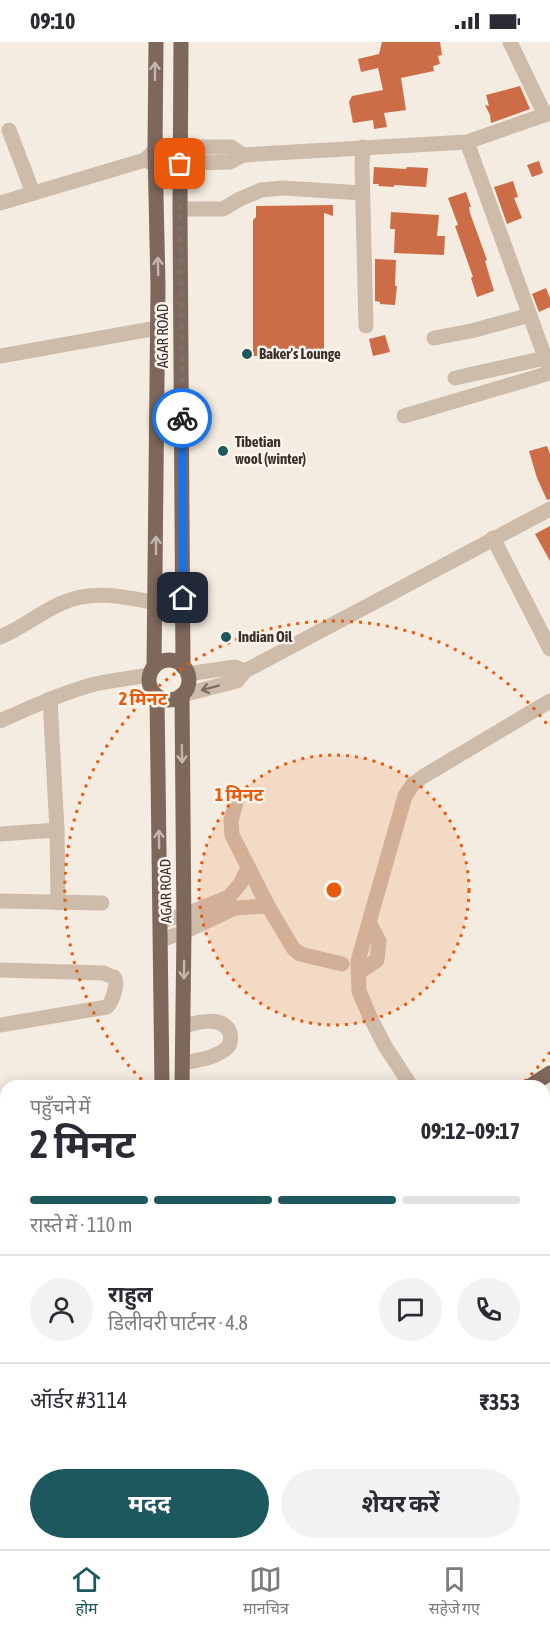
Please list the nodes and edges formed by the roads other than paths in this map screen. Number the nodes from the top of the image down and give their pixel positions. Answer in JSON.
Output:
{"nodes":[{"id":1,"x":156,"y":42,"type":"edge"},
{"id":2,"x":181,"y":42,"type":"edge"},
{"id":3,"x":510,"y":42,"type":"edge"},
{"id":4,"x":548,"y":114,"type":"edge"},
{"id":5,"x":9,"y":130,"type":"dead end"},
{"id":6,"x":467,"y":142,"type":"junction"},
{"id":7,"x":180,"y":147,"type":"junction"},
{"id":8,"x":363,"y":147,"type":"junction"},
{"id":9,"x":243,"y":155,"type":"junction"},
{"id":10,"x":152,"y":158,"type":"junction"},
{"id":11,"x":180,"y":164,"type":"junction"},
{"id":12,"x":33,"y":192,"type":"junction"},
{"id":13,"x":362,"y":193,"type":"junction"},
{"id":14,"x":0,"y":203,"type":"edge"},
{"id":15,"x":180,"y":209,"type":"junction"},
{"id":16,"x":530,"y":315,"type":"junction"},
{"id":17,"x":366,"y":326,"type":"dead end"},
{"id":18,"x":157,"y":328,"type":"junction"},
{"id":19,"x":434,"y":338,"type":"dead end"},
{"id":20,"x":0,"y":356,"type":"edge"},
{"id":21,"x":548,"y":367,"type":"edge"},
{"id":22,"x":455,"y":378,"type":"dead end"},
{"id":23,"x":404,"y":416,"type":"dead end"},
{"id":24,"x":550,"y":509,"type":"edge"},
{"id":25,"x":494,"y":538,"type":"junction"},
{"id":26,"x":156,"y":603,"type":"junction"},
{"id":27,"x":0,"y":637,"type":"edge"},
{"id":28,"x":550,"y":649,"type":"edge"},
{"id":29,"x":185,"y":670,"type":"junction"},
{"id":30,"x":152,"y":671,"type":"junction"},
{"id":31,"x":245,"y":671,"type":"junction"},
{"id":32,"x":182,"y":695,"type":"junction"},
{"id":33,"x":157,"y":696,"type":"junction"},
{"id":34,"x":50,"y":699,"type":"junction"},
{"id":35,"x":550,"y":701,"type":"edge"},
{"id":36,"x":0,"y":721,"type":"edge"},
{"id":37,"x":238,"y":795,"type":"dead end"},
{"id":38,"x":57,"y":830,"type":"junction"},
{"id":39,"x":0,"y":834,"type":"edge"},
{"id":40,"x":248,"y":868,"type":"junction"},
{"id":41,"x":0,"y":901,"type":"edge"},
{"id":42,"x":58,"y":903,"type":"junction"},
{"id":43,"x":102,"y":903,"type":"dead end"},
{"id":44,"x":232,"y":903,"type":"junction"},
{"id":45,"x":268,"y":906,"type":"junction"},
{"id":46,"x":184,"y":915,"type":"junction"},
{"id":47,"x":160,"y":921,"type":"junction"},
{"id":48,"x":184,"y":932,"type":"junction"},
{"id":49,"x":161,"y":940,"type":"junction"},
{"id":50,"x":342,"y":964,"type":"dead end"},
{"id":51,"x":0,"y":970,"type":"edge"},
{"id":52,"x":0,"y":1025,"type":"edge"},
{"id":53,"x":183,"y":1027,"type":"junction"},
{"id":54,"x":183,"y":1062,"type":"junction"},
{"id":55,"x":162,"y":1080,"type":"edge"},
{"id":56,"x":182,"y":1080,"type":"edge"},
{"id":57,"x":407,"y":1080,"type":"edge"}],
"edges":[{"from":10,"to":1,"type":"main road","one_way":true},
{"from":2,"to":7,"type":"main road","name":"AGAR ROAD"},
{"from":3,"to":4,"type":"street"},
{"from":4,"to":6,"type":"street"},
{"from":5,"to":12,"type":"street"},
{"from":6,"to":8,"type":"street"},
{"from":6,"to":16,"type":"street"},
{"from":7,"to":9,"type":"street"},
{"from":7,"to":10,"type":"street"},
{"from":7,"to":11,"type":"main road","name":"AGAR ROAD"},
{"from":8,"to":9,"type":"street"},
{"from":8,"to":13,"type":"street"},
{"from":9,"to":11,"type":"street"},
{"from":10,"to":11,"type":"street"},
{"from":10,"to":12,"type":"street"},
{"from":18,"to":10,"type":"main road","one_way":true},
{"from":11,"to":15,"type":"main road","name":"AGAR ROAD"},
{"from":12,"to":14,"type":"street"},
{"from":13,"to":15,"type":"street"},
{"from":13,"to":17,"type":"street"},
{"from":15,"to":29,"type":"main road","name":"AGAR ROAD"},
{"from":16,"to":19,"type":"street"},
{"from":16,"to":21,"type":"street"},
{"from":18,"to":20,"type":"street"},
{"from":26,"to":18,"type":"main road","one_way":true},
{"from":21,"to":22,"type":"street"},
{"from":21,"to":23,"type":"street"},
{"from":24,"to":25,"type":"street"},
{"from":25,"to":28,"type":"street"},
{"from":25,"to":31,"type":"street"},
{"from":26,"to":27,"type":"street"},
{"from":26,"to":30,"type":"main road"},
{"from":29,"to":30,"type":"main road"},
{"from":29,"to":31,"type":"street"},
{"from":29,"to":32,"type":"main road","name":"AGAR ROAD"},
{"from":30,"to":33,"type":"main road"},
{"from":30,"to":34,"type":"street"},
{"from":31,"to":32,"type":"street","one_way":true},
{"from":32,"to":33,"type":"main road"},
{"from":32,"to":46,"type":"main road","name":"AGAR ROAD","one_way":true},
{"from":47,"to":33,"type":"main road","one_way":true},
{"from":34,"to":36,"type":"street"},
{"from":34,"to":38,"type":"street"},
{"from":35,"to":57,"type":"street"},
{"from":37,"to":40,"type":"street"},
{"from":38,"to":39,"type":"street"},
{"from":38,"to":42,"type":"street"},
{"from":40,"to":44,"type":"street"},
{"from":40,"to":45,"type":"street"},
{"from":41,"to":42,"type":"street"},
{"from":42,"to":43,"type":"street"},
{"from":44,"to":45,"type":"street"},
{"from":44,"to":46,"type":"street"},
{"from":44,"to":48,"type":"street"},
{"from":45,"to":50,"type":"street"},
{"from":46,"to":47,"type":"street"},
{"from":46,"to":48,"type":"main road","name":"AGAR ROAD"},
{"from":47,"to":49,"type":"main road"},
{"from":48,"to":49,"type":"street"},
{"from":48,"to":53,"type":"main road","name":"AGAR ROAD","one_way":true},
{"from":49,"to":55,"type":"main road"},
{"from":51,"to":52,"type":"street"},
{"from":53,"to":54,"type":"main road","name":"AGAR ROAD"},
{"from":53,"to":54,"type":"street"},
{"from":54,"to":56,"type":"main road","name":"AGAR ROAD"}]}
